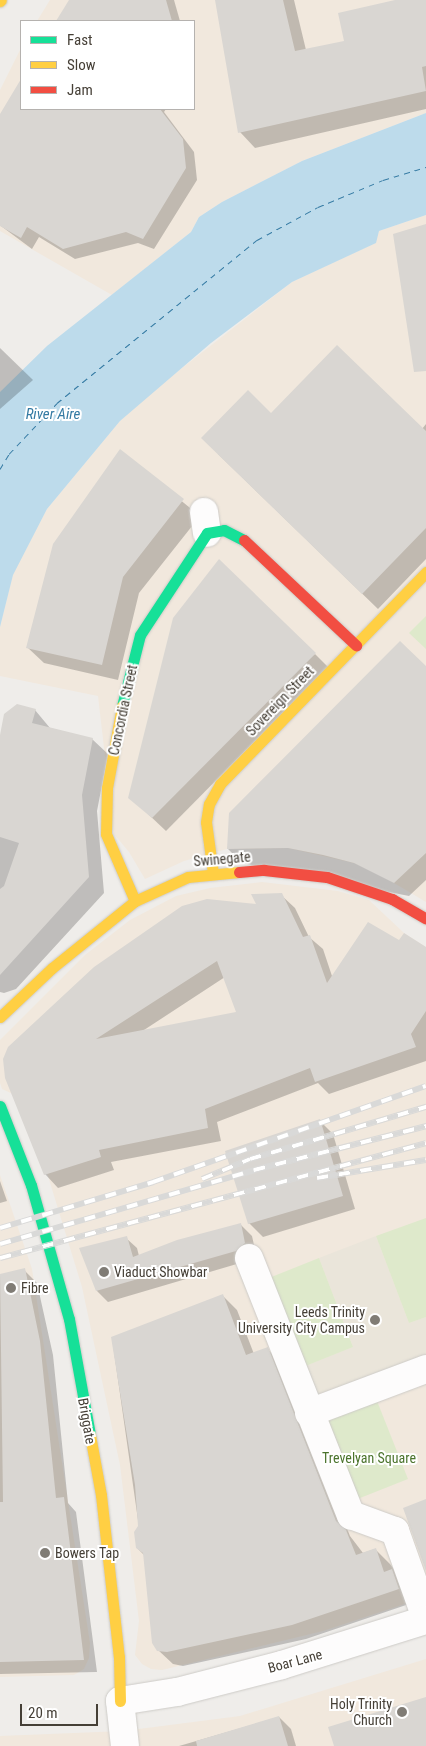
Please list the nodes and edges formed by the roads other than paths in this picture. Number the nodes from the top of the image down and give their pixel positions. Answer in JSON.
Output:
{"nodes":[{"id":1,"x":426,"y":572,"type":"edge"},
{"id":2,"x":356,"y":645,"type":"junction"},
{"id":3,"x":213,"y":873,"type":"junction"},
{"id":4,"x":135,"y":901,"type":"junction"},
{"id":5,"x":426,"y":919,"type":"edge"},
{"id":6,"x":0,"y":1017,"type":"edge"},
{"id":7,"x":0,"y":1106,"type":"edge"},
{"id":8,"x":249,"y":1258,"type":"dead end"},
{"id":9,"x":426,"y":1368,"type":"edge"},
{"id":10,"x":309,"y":1412,"type":"junction"},
{"id":11,"x":426,"y":1619,"type":"edge"},
{"id":12,"x":120,"y":1701,"type":"junction"},
{"id":13,"x":125,"y":1746,"type":"edge"}],
"edges":[{"from":1,"to":2,"type":"street","name":"Sovereign Street"},
{"from":2,"to":3,"type":"street","name":"Sovereign Street"},
{"from":2,"to":4,"type":"street","name":"Concordia Street"},
{"from":3,"to":4,"type":"street","name":"Swinegate"},
{"from":3,"to":5,"type":"street","name":"Swinegate"},
{"from":4,"to":6,"type":"street","name":"Swinegate"},
{"from":7,"to":12,"type":"street","name":"Briggate"},
{"from":8,"to":10,"type":"street"},
{"from":9,"to":10,"type":"street"},
{"from":10,"to":11,"type":"street"},
{"from":11,"to":12,"type":"street","name":"Boar Lane"},
{"from":12,"to":13,"type":"street","name":"Briggate"}]}
